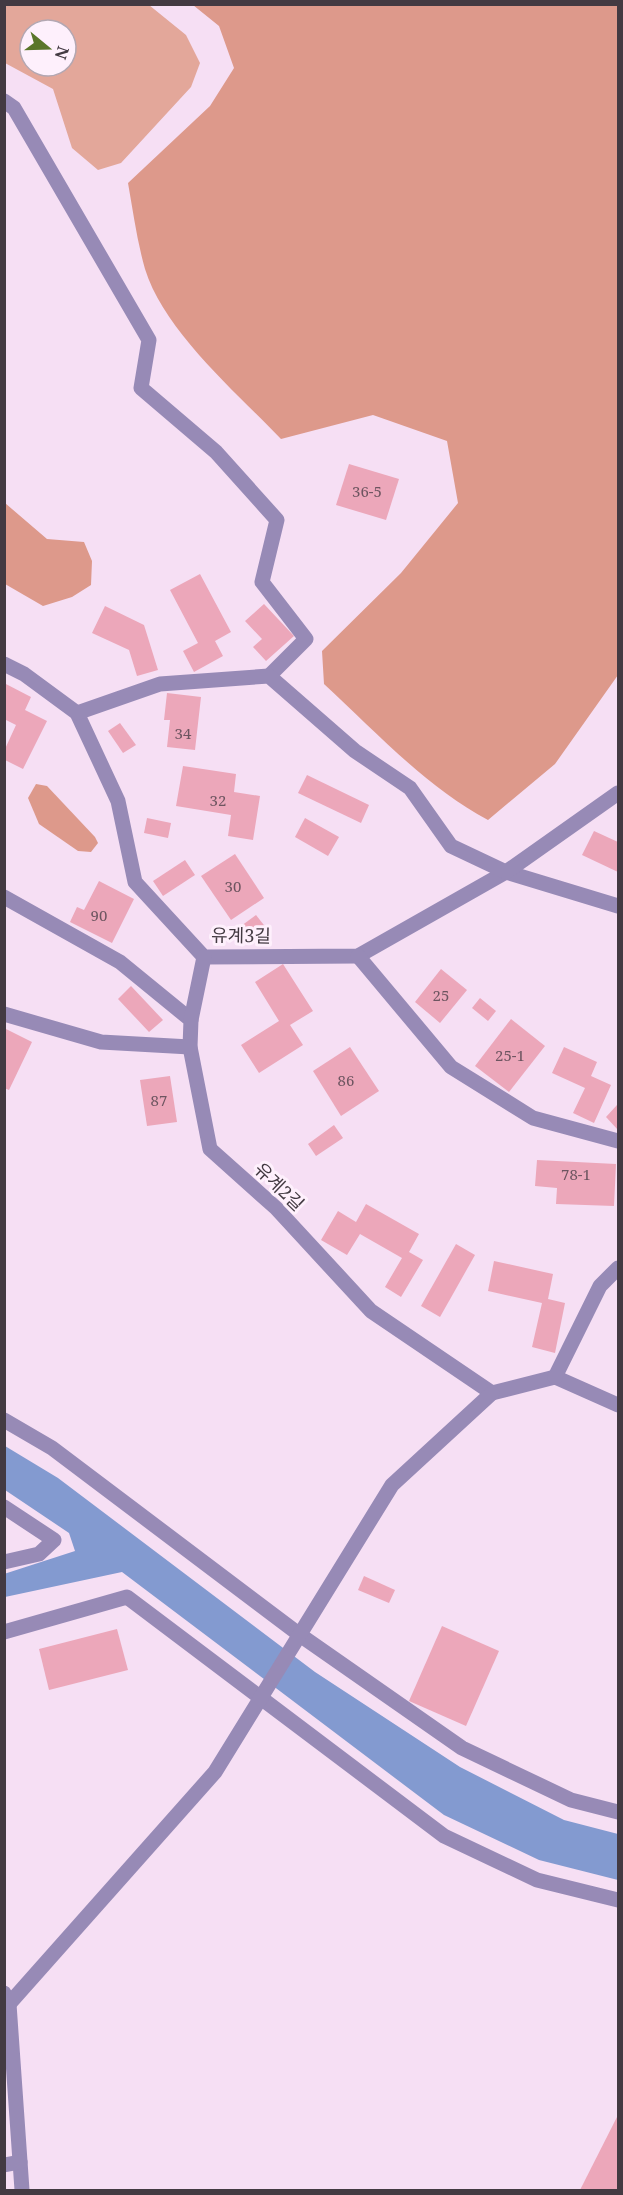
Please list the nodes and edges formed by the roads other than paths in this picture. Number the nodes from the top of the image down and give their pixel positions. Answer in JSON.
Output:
{"nodes":[{"id":1,"x":4,"y":101,"type":"edge"},
{"id":2,"x":4,"y":664,"type":"edge"},
{"id":3,"x":269,"y":676,"type":"junction"},
{"id":4,"x":76,"y":713,"type":"junction"},
{"id":5,"x":618,"y":793,"type":"edge"},
{"id":6,"x":506,"y":872,"type":"junction"},
{"id":7,"x":4,"y":897,"type":"edge"},
{"id":8,"x":618,"y":906,"type":"edge"},
{"id":9,"x":358,"y":956,"type":"junction"},
{"id":10,"x":204,"y":957,"type":"junction"},
{"id":11,"x":4,"y":1014,"type":"edge"},
{"id":12,"x":190,"y":1020,"type":"junction"},
{"id":13,"x":190,"y":1047,"type":"junction"},
{"id":14,"x":618,"y":1141,"type":"edge"},
{"id":15,"x":618,"y":1268,"type":"edge"},
{"id":16,"x":555,"y":1377,"type":"junction"},
{"id":17,"x":492,"y":1393,"type":"junction"},
{"id":18,"x":618,"y":1405,"type":"edge"},
{"id":19,"x":4,"y":1420,"type":"edge"},
{"id":20,"x":4,"y":1507,"type":"edge"},
{"id":21,"x":4,"y":1562,"type":"edge"},
{"id":22,"x":4,"y":1632,"type":"edge"},
{"id":23,"x":300,"y":1635,"type":"junction"},
{"id":24,"x":260,"y":1699,"type":"junction"},
{"id":25,"x":618,"y":1812,"type":"edge"},
{"id":26,"x":618,"y":1900,"type":"edge"},
{"id":27,"x":7,"y":1999,"type":"edge"},
{"id":28,"x":20,"y":2162,"type":"junction"},
{"id":29,"x":4,"y":2165,"type":"edge"},
{"id":30,"x":22,"y":2190,"type":"edge"}],
"edges":[{"from":1,"to":3,"type":"street"},
{"from":2,"to":4,"type":"street","name":"유계3길"},
{"from":3,"to":4,"type":"street"},
{"from":3,"to":6,"type":"street"},
{"from":4,"to":10,"type":"street","name":"유계3길"},
{"from":5,"to":6,"type":"street","name":"유계3길"},
{"from":6,"to":8,"type":"street"},
{"from":6,"to":9,"type":"street","name":"유계3길"},
{"from":7,"to":12,"type":"street"},
{"from":9,"to":10,"type":"street","name":"유계3길"},
{"from":9,"to":14,"type":"street"},
{"from":10,"to":12,"type":"street","name":"유계2길"},
{"from":11,"to":13,"type":"street"},
{"from":12,"to":13,"type":"street","name":"유계2길"},
{"from":13,"to":17,"type":"street","name":"유계2길"},
{"from":15,"to":16,"type":"street"},
{"from":16,"to":17,"type":"street"},
{"from":16,"to":18,"type":"street"},
{"from":17,"to":23,"type":"street"},
{"from":19,"to":23,"type":"street"},
{"from":20,"to":21,"type":"street"},
{"from":22,"to":24,"type":"street"},
{"from":23,"to":24,"type":"street"},
{"from":23,"to":25,"type":"street"},
{"from":24,"to":26,"type":"street"},
{"from":24,"to":27,"type":"street"},
{"from":27,"to":28,"type":"street"},
{"from":28,"to":29,"type":"street"},
{"from":28,"to":30,"type":"street"}]}
